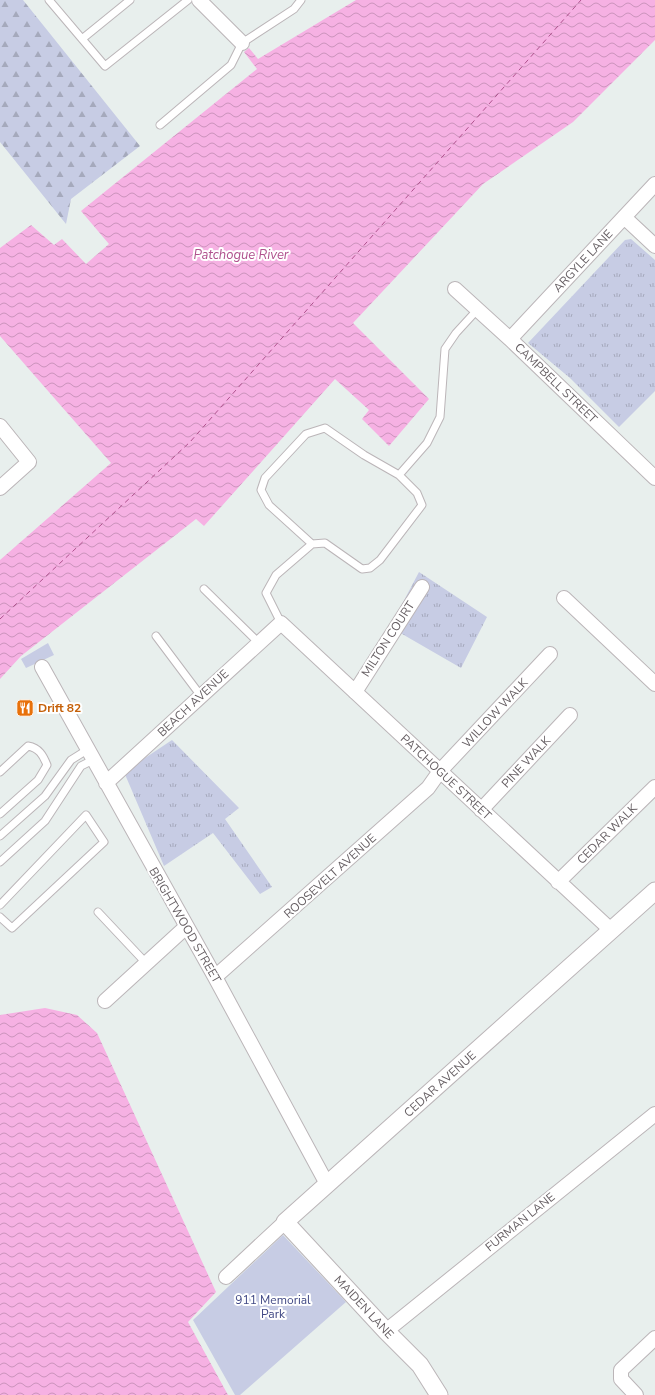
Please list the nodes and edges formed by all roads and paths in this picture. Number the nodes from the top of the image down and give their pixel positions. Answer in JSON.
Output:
{"nodes":[{"id":1,"x":49,"y":0,"type":"edge"},
{"id":2,"x":130,"y":0,"type":"edge"},
{"id":3,"x":188,"y":0,"type":"edge"},
{"id":4,"x":199,"y":0,"type":"edge"},
{"id":5,"x":301,"y":0,"type":"edge"},
{"id":6,"x":82,"y":39,"type":"junction"},
{"id":7,"x":242,"y":43,"type":"junction"},
{"id":8,"x":160,"y":125,"type":"dead end"},
{"id":9,"x":655,"y":184,"type":"edge"},
{"id":10,"x":624,"y":217,"type":"junction"},
{"id":11,"x":655,"y":246,"type":"edge"},
{"id":12,"x":455,"y":289,"type":"dead end"},
{"id":13,"x":478,"y":309,"type":"junction"},
{"id":14,"x":510,"y":339,"type":"junction"},
{"id":15,"x":0,"y":426,"type":"edge"},
{"id":16,"x":400,"y":475,"type":"junction"},
{"id":17,"x":655,"y":478,"type":"edge"},
{"id":18,"x":0,"y":488,"type":"edge"},
{"id":19,"x":312,"y":544,"type":"junction"},
{"id":20,"x":422,"y":587,"type":"dead end"},
{"id":21,"x":204,"y":588,"type":"dead end"},
{"id":22,"x":564,"y":598,"type":"dead end"},
{"id":23,"x":281,"y":623,"type":"junction"},
{"id":24,"x":156,"y":636,"type":"dead end"},
{"id":25,"x":259,"y":643,"type":"junction"},
{"id":26,"x":550,"y":654,"type":"dead end"},
{"id":27,"x":42,"y":667,"type":"dead end"},
{"id":28,"x":655,"y":684,"type":"edge"},
{"id":29,"x":354,"y":692,"type":"junction"},
{"id":30,"x":201,"y":696,"type":"junction"},
{"id":31,"x":570,"y":715,"type":"dead end"},
{"id":32,"x":90,"y":755,"type":"junction"},
{"id":33,"x":440,"y":771,"type":"junction"},
{"id":34,"x":0,"y":772,"type":"edge"},
{"id":35,"x":106,"y":783,"type":"junction"},
{"id":36,"x":655,"y":787,"type":"edge"},
{"id":37,"x":481,"y":810,"type":"junction"},
{"id":38,"x":0,"y":814,"type":"edge"},
{"id":39,"x":0,"y":836,"type":"edge"},
{"id":40,"x":0,"y":862,"type":"edge"},
{"id":41,"x":558,"y":882,"type":"junction"},
{"id":42,"x":655,"y":891,"type":"edge"},
{"id":43,"x":0,"y":905,"type":"edge"},
{"id":44,"x":98,"y":912,"type":"dead end"},
{"id":45,"x":0,"y":917,"type":"edge"},
{"id":46,"x":186,"y":927,"type":"junction"},
{"id":47,"x":612,"y":931,"type":"junction"},
{"id":48,"x":146,"y":963,"type":"junction"},
{"id":49,"x":215,"y":977,"type":"junction"},
{"id":50,"x":106,"y":1001,"type":"dead end"},
{"id":51,"x":655,"y":1114,"type":"edge"},
{"id":52,"x":327,"y":1184,"type":"junction"},
{"id":53,"x":285,"y":1222,"type":"junction"},
{"id":54,"x":226,"y":1277,"type":"dead end"},
{"id":55,"x":386,"y":1331,"type":"junction"},
{"id":56,"x":655,"y":1338,"type":"edge"},
{"id":57,"x":439,"y":1395,"type":"edge"},
{"id":58,"x":636,"y":1395,"type":"edge"}],
"edges":[{"from":1,"to":6,"type":"lane"},
{"from":2,"to":6,"type":"lane"},
{"from":3,"to":6,"type":"lane"},
{"from":4,"to":7,"type":"street"},
{"from":5,"to":7,"type":"lane"},
{"from":7,"to":8,"type":"lane"},
{"from":9,"to":10,"type":"street","name":"ARGYLE LANE"},
{"from":10,"to":11,"type":"street"},
{"from":10,"to":14,"type":"street","name":"ARGYLE LANE"},
{"from":12,"to":13,"type":"street","name":"CAMPBELL STREET"},
{"from":13,"to":14,"type":"street","name":"CAMPBELL STREET"},
{"from":13,"to":16,"type":"lane"},
{"from":14,"to":17,"type":"street","name":"CAMPBELL STREET"},
{"from":15,"to":18,"type":"street"},
{"from":16,"to":19,"type":"lane"},
{"from":16,"to":19,"type":"lane"},
{"from":19,"to":23,"type":"lane"},
{"from":20,"to":29,"type":"street","name":"MILTON COURT"},
{"from":21,"to":25,"type":"lane"},
{"from":22,"to":28,"type":"street"},
{"from":23,"to":25,"type":"street","name":"BEACH AVENUE"},
{"from":23,"to":29,"type":"street","name":"PATCHOGUE STREET"},
{"from":24,"to":30,"type":"lane"},
{"from":25,"to":30,"type":"street","name":"BEACH AVENUE"},
{"from":26,"to":33,"type":"street","name":"WILLOW WALK"},
{"from":27,"to":32,"type":"street","name":"BRIGHTWOOD STREET"},
{"from":29,"to":33,"type":"street","name":"PATCHOGUE STREET"},
{"from":30,"to":35,"type":"street","name":"BEACH AVENUE"},
{"from":31,"to":37,"type":"street","name":"PINE WALK"},
{"from":32,"to":35,"type":"street","name":"BRIGHTWOOD STREET"},
{"from":32,"to":39,"type":"lane"},
{"from":32,"to":40,"type":"lane"},
{"from":33,"to":37,"type":"street","name":"PATCHOGUE STREET"},
{"from":33,"to":49,"type":"street","name":"ROOSEVELT AVENUE"},
{"from":34,"to":38,"type":"lane"},
{"from":35,"to":46,"type":"street","name":"BRIGHTWOOD STREET"},
{"from":36,"to":41,"type":"street","name":"CEDAR WALK"},
{"from":37,"to":41,"type":"street","name":"PATCHOGUE STREET"},
{"from":41,"to":47,"type":"street","name":"PATCHOGUE STREET"},
{"from":42,"to":47,"type":"street","name":"CEDAR AVENUE"},
{"from":43,"to":45,"type":"lane"},
{"from":44,"to":48,"type":"lane"},
{"from":46,"to":48,"type":"street"},
{"from":46,"to":49,"type":"street","name":"BRIGHTWOOD STREET"},
{"from":47,"to":52,"type":"street","name":"CEDAR AVENUE"},
{"from":48,"to":50,"type":"street"},
{"from":49,"to":52,"type":"street","name":"BRIGHTWOOD STREET"},
{"from":51,"to":55,"type":"street","name":"FURMAN LANE"},
{"from":52,"to":53,"type":"street","name":"CEDAR AVENUE"},
{"from":53,"to":54,"type":"street","name":"CEDAR AVENUE"},
{"from":53,"to":55,"type":"street","name":"MAIDEN LANE"},
{"from":55,"to":57,"type":"street","name":"MAIDEN LANE"},
{"from":56,"to":58,"type":"street"}]}
